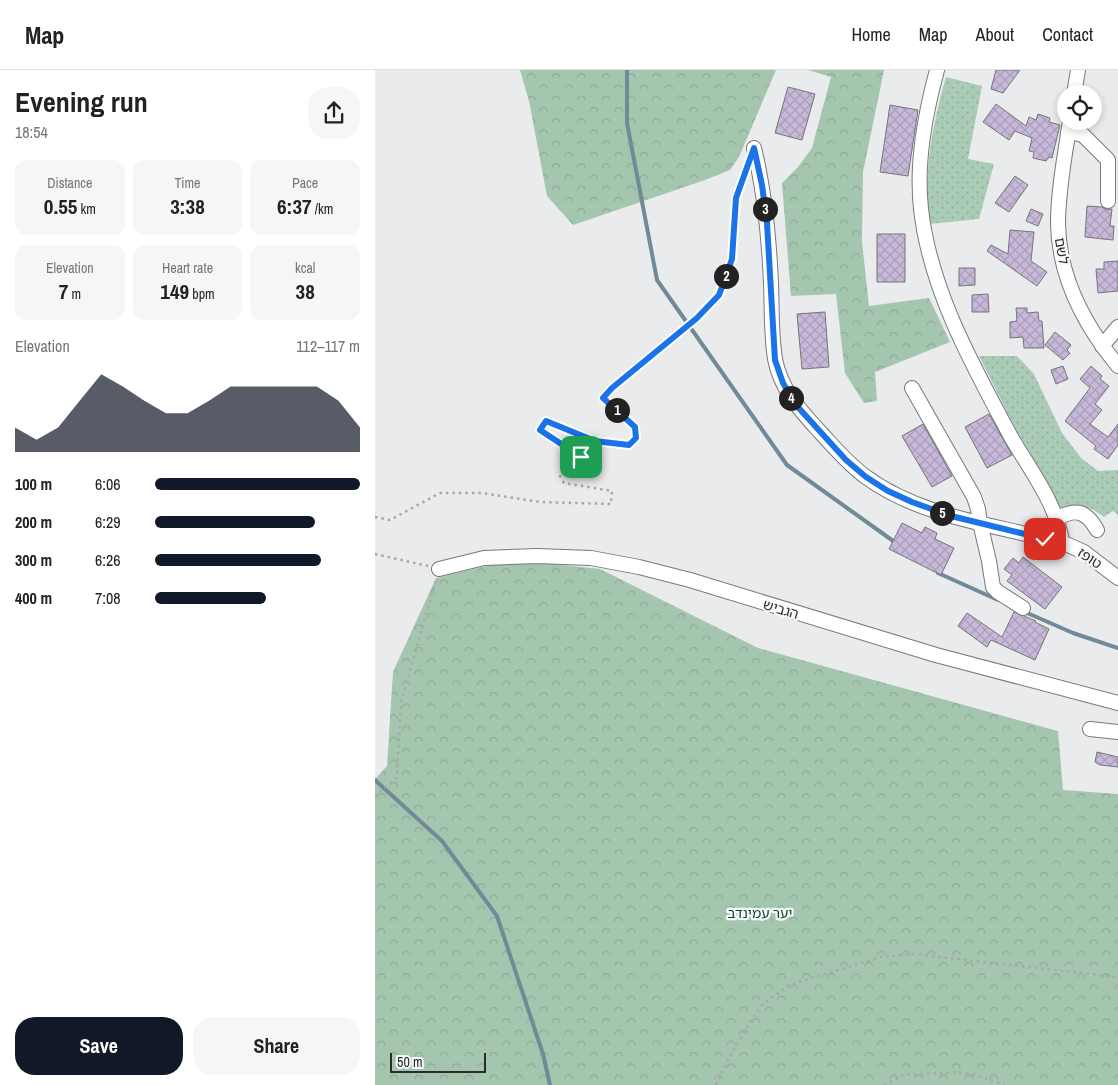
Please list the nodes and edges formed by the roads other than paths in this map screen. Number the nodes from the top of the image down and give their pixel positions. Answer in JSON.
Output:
{"nodes":[{"id":1,"x":937,"y":70,"type":"edge"},
{"id":2,"x":1078,"y":70,"type":"edge"},
{"id":3,"x":1076,"y":85,"type":"edge"},
{"id":4,"x":1069,"y":130,"type":"edge"},
{"id":5,"x":1076,"y":130,"type":"edge"},
{"id":6,"x":754,"y":148,"type":"road end"},
{"id":7,"x":1107,"y":201,"type":"dead end"},
{"id":8,"x":1118,"y":328,"type":"edge"},
{"id":9,"x":1102,"y":346,"type":"junction"},
{"id":10,"x":1118,"y":366,"type":"edge"},
{"id":11,"x":912,"y":388,"type":"dead end"},
{"id":12,"x":1056,"y":519,"type":"junction"},
{"id":13,"x":980,"y":523,"type":"junction"},
{"id":14,"x":1097,"y":530,"type":"dead end"},
{"id":15,"x":1062,"y":542,"type":"junction"},
{"id":16,"x":439,"y":569,"type":"road end"},
{"id":17,"x":1118,"y":578,"type":"edge"},
{"id":18,"x":1023,"y":608,"type":"dead end"},
{"id":19,"x":1118,"y":703,"type":"edge"},
{"id":20,"x":1090,"y":729,"type":"dead end"},
{"id":21,"x":1118,"y":732,"type":"edge"}],
"edges":[{"from":1,"to":12,"type":"street"},
{"from":2,"to":3,"type":"street"},
{"from":4,"to":9,"type":"street","name":"לשם"},
{"from":5,"to":7,"type":"street"},
{"from":6,"to":13,"type":"street","name":"טופז"},
{"from":8,"to":9,"type":"street"},
{"from":9,"to":10,"type":"street","name":"לשם"},
{"from":11,"to":13,"type":"street"},
{"from":12,"to":14,"type":"street"},
{"from":12,"to":15,"type":"street"},
{"from":13,"to":15,"type":"street","name":"טופז"},
{"from":13,"to":18,"type":"street"},
{"from":15,"to":17,"type":"street","name":"טופז"},
{"from":16,"to":19,"type":"street","name":"הגביש"},
{"from":20,"to":21,"type":"street"}]}
